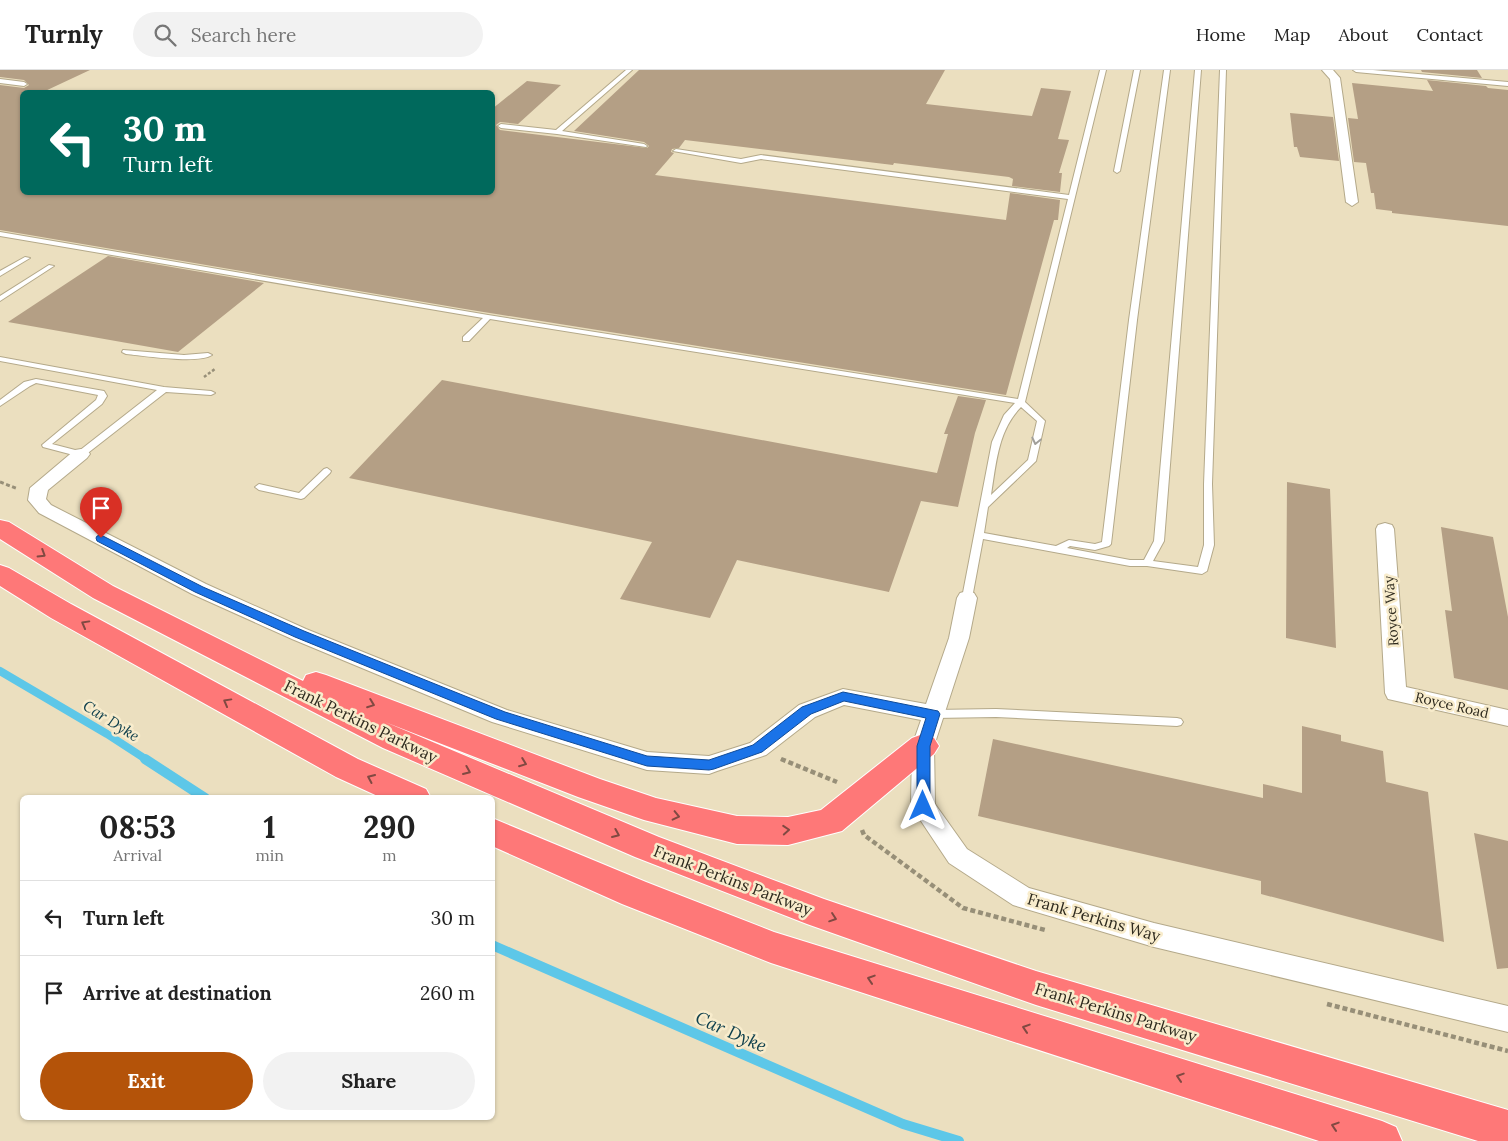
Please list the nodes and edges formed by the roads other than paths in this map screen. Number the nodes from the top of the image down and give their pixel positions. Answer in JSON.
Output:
{"nodes":[{"id":1,"x":629,"y":70,"type":"edge"},
{"id":2,"x":1103,"y":70,"type":"edge"},
{"id":3,"x":1137,"y":70,"type":"edge"},
{"id":4,"x":1167,"y":70,"type":"edge"},
{"id":5,"x":1198,"y":70,"type":"edge"},
{"id":6,"x":1223,"y":70,"type":"edge"},
{"id":7,"x":1327,"y":70,"type":"edge"},
{"id":8,"x":1356,"y":70,"type":"edge"},
{"id":9,"x":0,"y":81,"type":"edge"},
{"id":10,"x":24,"y":84,"type":"dead end"},
{"id":11,"x":1508,"y":84,"type":"edge"},
{"id":12,"x":501,"y":126,"type":"dead end"},
{"id":13,"x":558,"y":132,"type":"junction"},
{"id":14,"x":644,"y":146,"type":"dead end"},
{"id":15,"x":676,"y":151,"type":"dead end"},
{"id":16,"x":1117,"y":171,"type":"dead end"},
{"id":17,"x":1071,"y":197,"type":"junction"},
{"id":18,"x":1352,"y":202,"type":"dead end"},
{"id":19,"x":0,"y":234,"type":"edge"},
{"id":20,"x":27,"y":258,"type":"dead end"},
{"id":21,"x":52,"y":266,"type":"dead end"},
{"id":22,"x":0,"y":274,"type":"edge"},
{"id":23,"x":0,"y":298,"type":"edge"},
{"id":24,"x":488,"y":317,"type":"junction"},
{"id":25,"x":466,"y":339,"type":"dead end"},
{"id":26,"x":126,"y":352,"type":"dead end"},
{"id":27,"x":208,"y":355,"type":"dead end"},
{"id":28,"x":0,"y":359,"type":"edge"},
{"id":29,"x":164,"y":389,"type":"junction"},
{"id":30,"x":211,"y":392,"type":"dead end"},
{"id":31,"x":1021,"y":402,"type":"junction"},
{"id":32,"x":0,"y":404,"type":"edge"},
{"id":33,"x":81,"y":454,"type":"junction"},
{"id":34,"x":327,"y":470,"type":"dead end"},
{"id":35,"x":259,"y":487,"type":"dead end"},
{"id":36,"x":983,"y":507,"type":"junction"},
{"id":37,"x":0,"y":528,"type":"edge"},
{"id":38,"x":1385,"y":529,"type":"dead end"},
{"id":39,"x":978,"y":535,"type":"junction"},
{"id":40,"x":1057,"y":550,"type":"junction"},
{"id":41,"x":1147,"y":563,"type":"junction"},
{"id":42,"x":0,"y":574,"type":"edge"},
{"id":43,"x":967,"y":598,"type":"joint"},
{"id":44,"x":179,"y":630,"type":"junction"},
{"id":45,"x":1396,"y":693,"type":"joint"},
{"id":46,"x":934,"y":714,"type":"junction"},
{"id":47,"x":1508,"y":718,"type":"edge"},
{"id":48,"x":1177,"y":722,"type":"dead end"},
{"id":49,"x":923,"y":746,"type":"junction"},
{"id":50,"x":409,"y":795,"type":"edge"},
{"id":51,"x":495,"y":832,"type":"edge"},
{"id":52,"x":1508,"y":1019,"type":"edge"},
{"id":53,"x":1508,"y":1130,"type":"edge"},
{"id":54,"x":1382,"y":1141,"type":"edge"}],
"edges":[{"from":1,"to":13,"type":"lane"},
{"from":2,"to":17,"type":"lane"},
{"from":3,"to":16,"type":"lane"},
{"from":4,"to":40,"type":"lane"},
{"from":5,"to":41,"type":"lane"},
{"from":6,"to":41,"type":"lane"},
{"from":7,"to":18,"type":"street"},
{"from":8,"to":11,"type":"lane"},
{"from":9,"to":10,"type":"lane"},
{"from":12,"to":13,"type":"lane"},
{"from":13,"to":14,"type":"lane"},
{"from":15,"to":17,"type":"lane"},
{"from":17,"to":31,"type":"lane"},
{"from":19,"to":24,"type":"lane"},
{"from":20,"to":22,"type":"lane"},
{"from":21,"to":23,"type":"lane"},
{"from":24,"to":25,"type":"lane"},
{"from":24,"to":31,"type":"lane"},
{"from":26,"to":27,"type":"lane"},
{"from":28,"to":29,"type":"lane"},
{"from":29,"to":30,"type":"lane"},
{"from":29,"to":33,"type":"lane"},
{"from":31,"to":36,"type":"lane"},
{"from":31,"to":36,"type":"lane","one_way":true},
{"from":32,"to":33,"type":"lane"},
{"from":33,"to":46,"type":"street"},
{"from":34,"to":35,"type":"lane"},
{"from":36,"to":39,"type":"lane"},
{"from":37,"to":44,"type":"highway","name":"Frank Perkins Parkway","one_way":true},
{"from":38,"to":45,"type":"street","name":"Royce Way"},
{"from":39,"to":40,"type":"lane"},
{"from":39,"to":43,"type":"lane"},
{"from":40,"to":41,"type":"lane"},
{"from":50,"to":42,"type":"highway","one_way":true},
{"from":43,"to":46,"type":"street","name":"Frank Perkins Way"},
{"from":44,"to":49,"type":"highway","one_way":true},
{"from":44,"to":53,"type":"highway","name":"Frank Perkins Parkway","one_way":true},
{"from":45,"to":47,"type":"street","name":"Royce Road"},
{"from":46,"to":48,"type":"lane"},
{"from":46,"to":49,"type":"street","name":"Frank Perkins Way"},
{"from":49,"to":52,"type":"street","name":"Frank Perkins Way"},
{"from":54,"to":51,"type":"highway","one_way":true}]}
